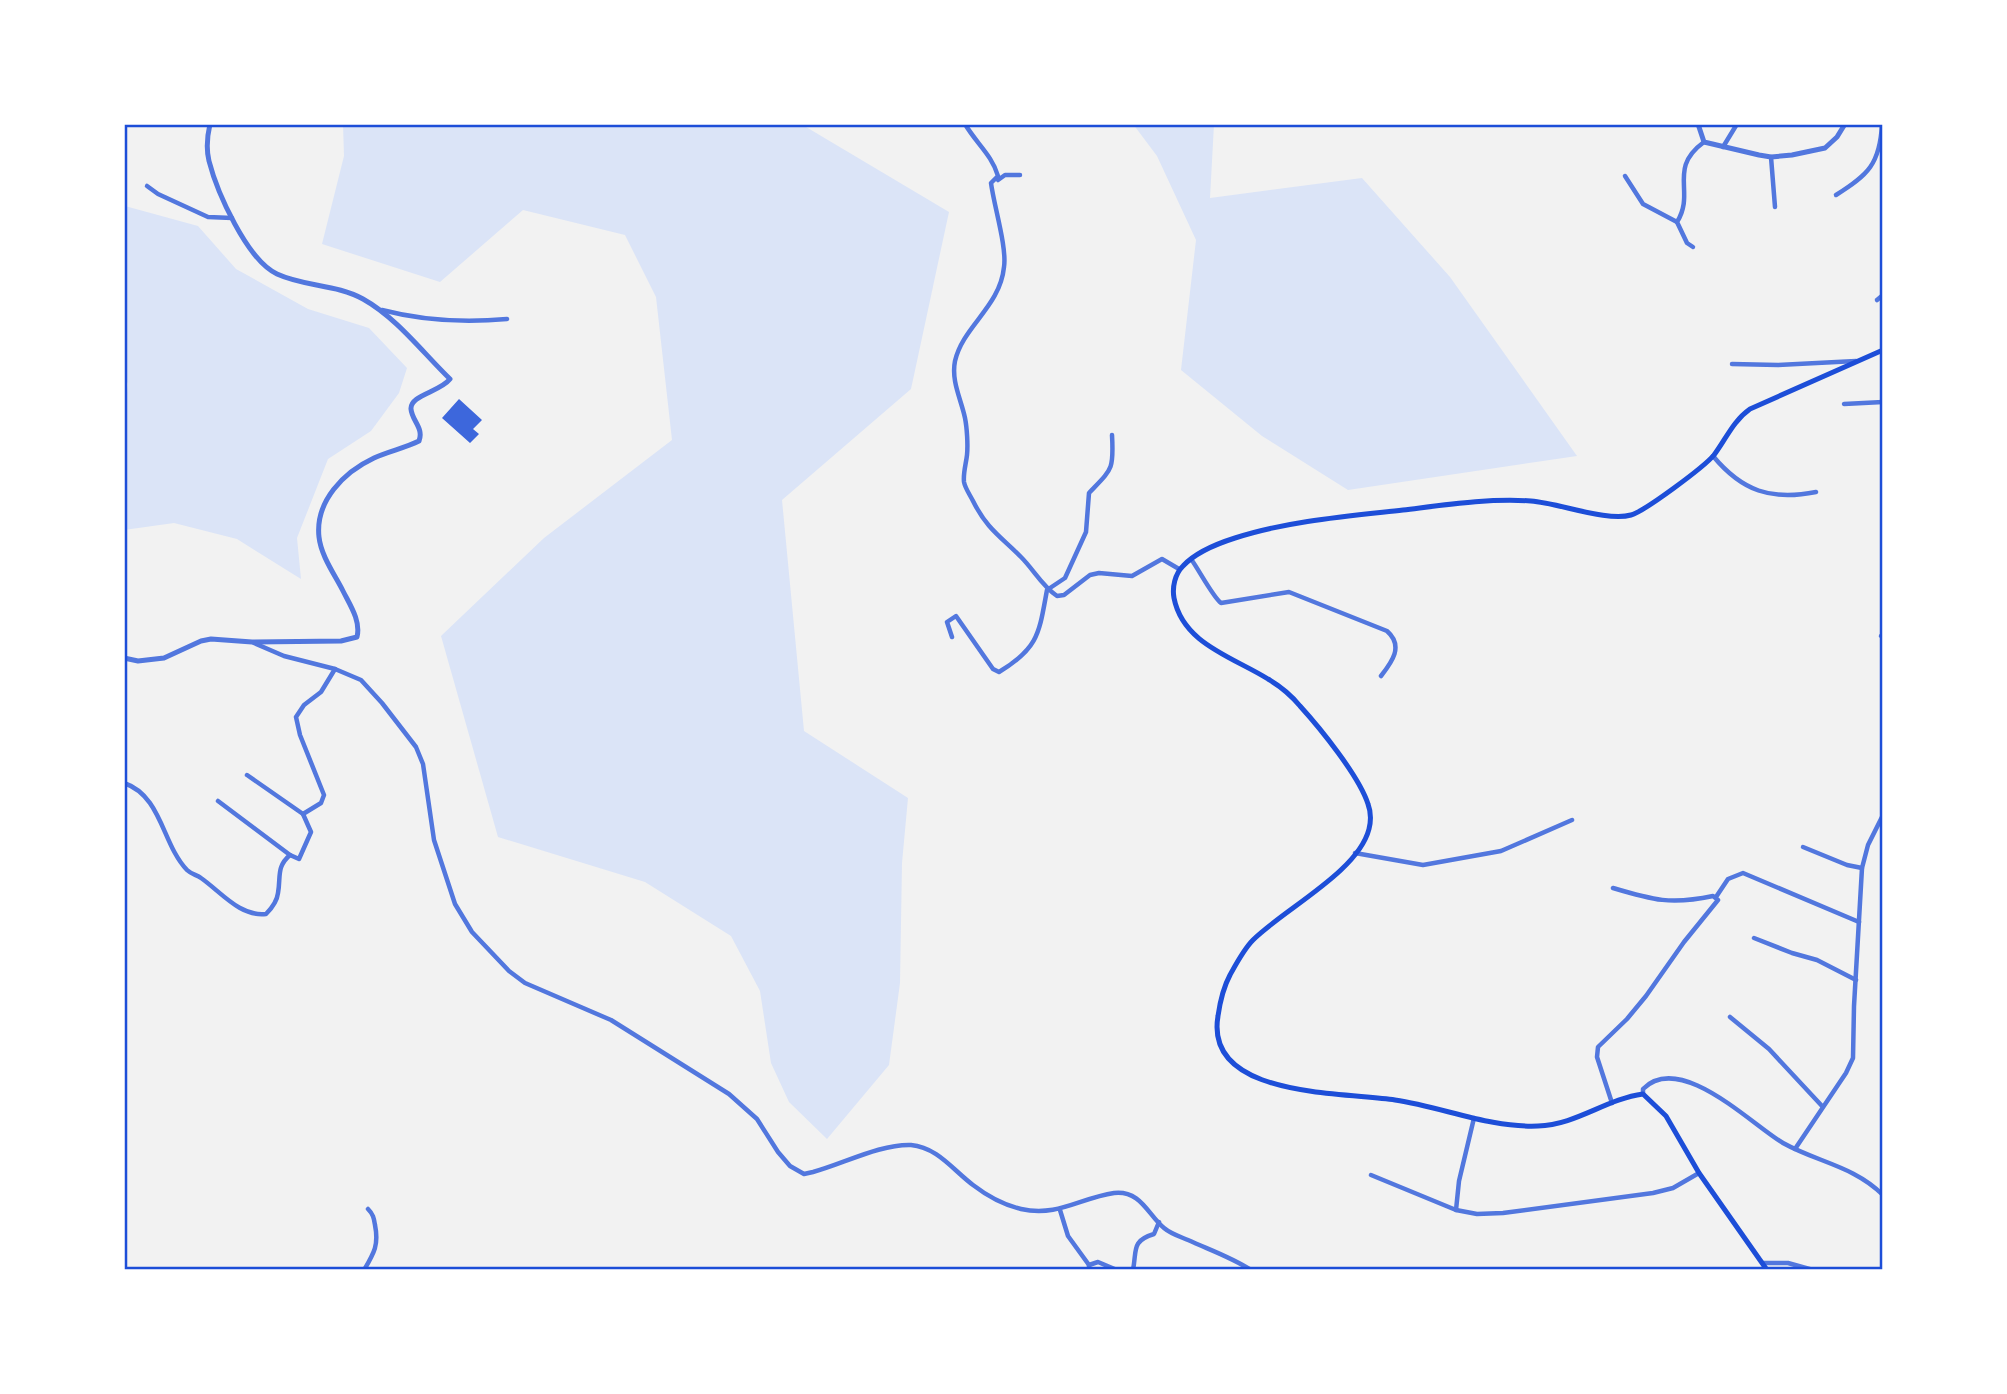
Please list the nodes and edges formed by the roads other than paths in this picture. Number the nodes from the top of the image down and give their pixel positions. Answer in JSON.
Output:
{"nodes":[{"id":1,"x":210,"y":124,"type":"edge"},
{"id":2,"x":965,"y":124,"type":"edge"},
{"id":3,"x":1698,"y":124,"type":"edge"},
{"id":4,"x":1737,"y":124,"type":"edge"},
{"id":5,"x":1844,"y":124,"type":"edge"},
{"id":6,"x":1882,"y":124,"type":"edge"},
{"id":7,"x":1704,"y":142,"type":"junction"},
{"id":8,"x":1723,"y":148,"type":"junction"},
{"id":9,"x":1771,"y":157,"type":"junction"},
{"id":10,"x":1020,"y":175,"type":"dead end"},
{"id":11,"x":1625,"y":176,"type":"dead end"},
{"id":12,"x":991,"y":183,"type":"junction"},
{"id":13,"x":147,"y":186,"type":"dead end"},
{"id":14,"x":1836,"y":195,"type":"dead end"},
{"id":15,"x":1775,"y":206,"type":"dead end"},
{"id":16,"x":232,"y":218,"type":"junction"},
{"id":17,"x":1677,"y":222,"type":"junction"},
{"id":18,"x":1693,"y":247,"type":"dead end"},
{"id":19,"x":1883,"y":295,"type":"edge"},
{"id":20,"x":1877,"y":300,"type":"dead end"},
{"id":21,"x":378,"y":309,"type":"junction"},
{"id":22,"x":507,"y":319,"type":"dead end"},
{"id":23,"x":1883,"y":351,"type":"edge"},
{"id":24,"x":1861,"y":360,"type":"junction"},
{"id":25,"x":1732,"y":364,"type":"dead end"},
{"id":26,"x":1883,"y":402,"type":"edge"},
{"id":27,"x":1844,"y":404,"type":"dead end"},
{"id":28,"x":1112,"y":435,"type":"dead end"},
{"id":29,"x":1713,"y":456,"type":"junction"},
{"id":30,"x":1816,"y":492,"type":"dead end"},
{"id":31,"x":1191,"y":559,"type":"junction"},
{"id":32,"x":1179,"y":569,"type":"junction"},
{"id":33,"x":1047,"y":590,"type":"junction"},
{"id":34,"x":952,"y":637,"type":"dead end"},
{"id":35,"x":252,"y":642,"type":"junction"},
{"id":36,"x":124,"y":658,"type":"edge"},
{"id":37,"x":335,"y":669,"type":"junction"},
{"id":38,"x":1381,"y":676,"type":"dead end"},
{"id":39,"x":247,"y":775,"type":"dead end"},
{"id":40,"x":124,"y":783,"type":"edge"},
{"id":41,"x":218,"y":802,"type":"dead end"},
{"id":42,"x":303,"y":814,"type":"junction"},
{"id":43,"x":1883,"y":815,"type":"edge"},
{"id":44,"x":1572,"y":820,"type":"dead end"},
{"id":45,"x":1803,"y":848,"type":"dead end"},
{"id":46,"x":1355,"y":853,"type":"junction"},
{"id":47,"x":290,"y":855,"type":"junction"},
{"id":48,"x":1862,"y":868,"type":"junction"},
{"id":49,"x":1613,"y":888,"type":"dead end"},
{"id":50,"x":1716,"y":897,"type":"junction"},
{"id":51,"x":1860,"y":922,"type":"junction"},
{"id":52,"x":1754,"y":937,"type":"dead end"},
{"id":53,"x":1856,"y":980,"type":"junction"},
{"id":54,"x":1730,"y":1017,"type":"dead end"},
{"id":55,"x":1643,"y":1094,"type":"junction"},
{"id":56,"x":1612,"y":1104,"type":"junction"},
{"id":57,"x":1823,"y":1107,"type":"junction"},
{"id":58,"x":1474,"y":1118,"type":"junction"},
{"id":59,"x":1795,"y":1149,"type":"junction"},
{"id":60,"x":1699,"y":1173,"type":"junction"},
{"id":61,"x":1371,"y":1175,"type":"dead end"},
{"id":62,"x":1883,"y":1195,"type":"edge"},
{"id":63,"x":369,"y":1209,"type":"dead end"},
{"id":64,"x":1060,"y":1210,"type":"junction"},
{"id":65,"x":1456,"y":1210,"type":"junction"},
{"id":66,"x":1159,"y":1222,"type":"junction"},
{"id":67,"x":1763,"y":1263,"type":"junction"},
{"id":68,"x":1089,"y":1267,"type":"edge"},
{"id":69,"x":364,"y":1270,"type":"edge"},
{"id":70,"x":1117,"y":1270,"type":"edge"},
{"id":71,"x":1133,"y":1270,"type":"edge"},
{"id":72,"x":1251,"y":1270,"type":"edge"},
{"id":73,"x":1768,"y":1270,"type":"edge"},
{"id":74,"x":1813,"y":1270,"type":"edge"}],
"edges":[{"from":1,"to":16,"type":"street"},
{"from":2,"to":12,"type":"street"},
{"from":3,"to":7,"type":"street"},
{"from":4,"to":8,"type":"street"},
{"from":5,"to":9,"type":"street"},
{"from":6,"to":14,"type":"street"},
{"from":7,"to":8,"type":"street"},
{"from":7,"to":17,"type":"street"},
{"from":8,"to":9,"type":"street"},
{"from":9,"to":15,"type":"street"},
{"from":10,"to":12,"type":"street"},
{"from":11,"to":17,"type":"street"},
{"from":12,"to":33,"type":"street"},
{"from":13,"to":16,"type":"street"},
{"from":16,"to":21,"type":"street"},
{"from":17,"to":18,"type":"street"},
{"from":19,"to":20,"type":"street"},
{"from":21,"to":22,"type":"street"},
{"from":21,"to":35,"type":"street"},
{"from":23,"to":24,"type":"main road"},
{"from":24,"to":25,"type":"street"},
{"from":24,"to":29,"type":"main road"},
{"from":26,"to":27,"type":"street"},
{"from":28,"to":33,"type":"street"},
{"from":29,"to":30,"type":"street"},
{"from":29,"to":31,"type":"main road"},
{"from":31,"to":32,"type":"main road"},
{"from":31,"to":38,"type":"street"},
{"from":32,"to":33,"type":"street"},
{"from":32,"to":46,"type":"main road"},
{"from":33,"to":34,"type":"street"},
{"from":35,"to":36,"type":"street"},
{"from":35,"to":37,"type":"street"},
{"from":37,"to":42,"type":"street"},
{"from":37,"to":64,"type":"street"},
{"from":39,"to":42,"type":"street"},
{"from":40,"to":47,"type":"street"},
{"from":41,"to":47,"type":"street"},
{"from":42,"to":47,"type":"street"},
{"from":43,"to":48,"type":"street"},
{"from":44,"to":46,"type":"street"},
{"from":45,"to":48,"type":"street"},
{"from":46,"to":58,"type":"main road"},
{"from":48,"to":51,"type":"street"},
{"from":49,"to":50,"type":"street"},
{"from":50,"to":51,"type":"street"},
{"from":50,"to":56,"type":"street"},
{"from":51,"to":53,"type":"street"},
{"from":52,"to":53,"type":"street"},
{"from":53,"to":57,"type":"street"},
{"from":54,"to":57,"type":"street"},
{"from":55,"to":56,"type":"main road"},
{"from":55,"to":59,"type":"street"},
{"from":55,"to":60,"type":"main road"},
{"from":56,"to":58,"type":"main road"},
{"from":57,"to":59,"type":"street"},
{"from":58,"to":65,"type":"street"},
{"from":59,"to":62,"type":"street"},
{"from":60,"to":65,"type":"street"},
{"from":60,"to":67,"type":"main road"},
{"from":61,"to":65,"type":"street"},
{"from":63,"to":69,"type":"street"},
{"from":64,"to":66,"type":"street"},
{"from":64,"to":68,"type":"street"},
{"from":66,"to":71,"type":"street"},
{"from":66,"to":72,"type":"street"},
{"from":67,"to":73,"type":"main road"},
{"from":67,"to":74,"type":"street"},
{"from":68,"to":70,"type":"street"}]}
